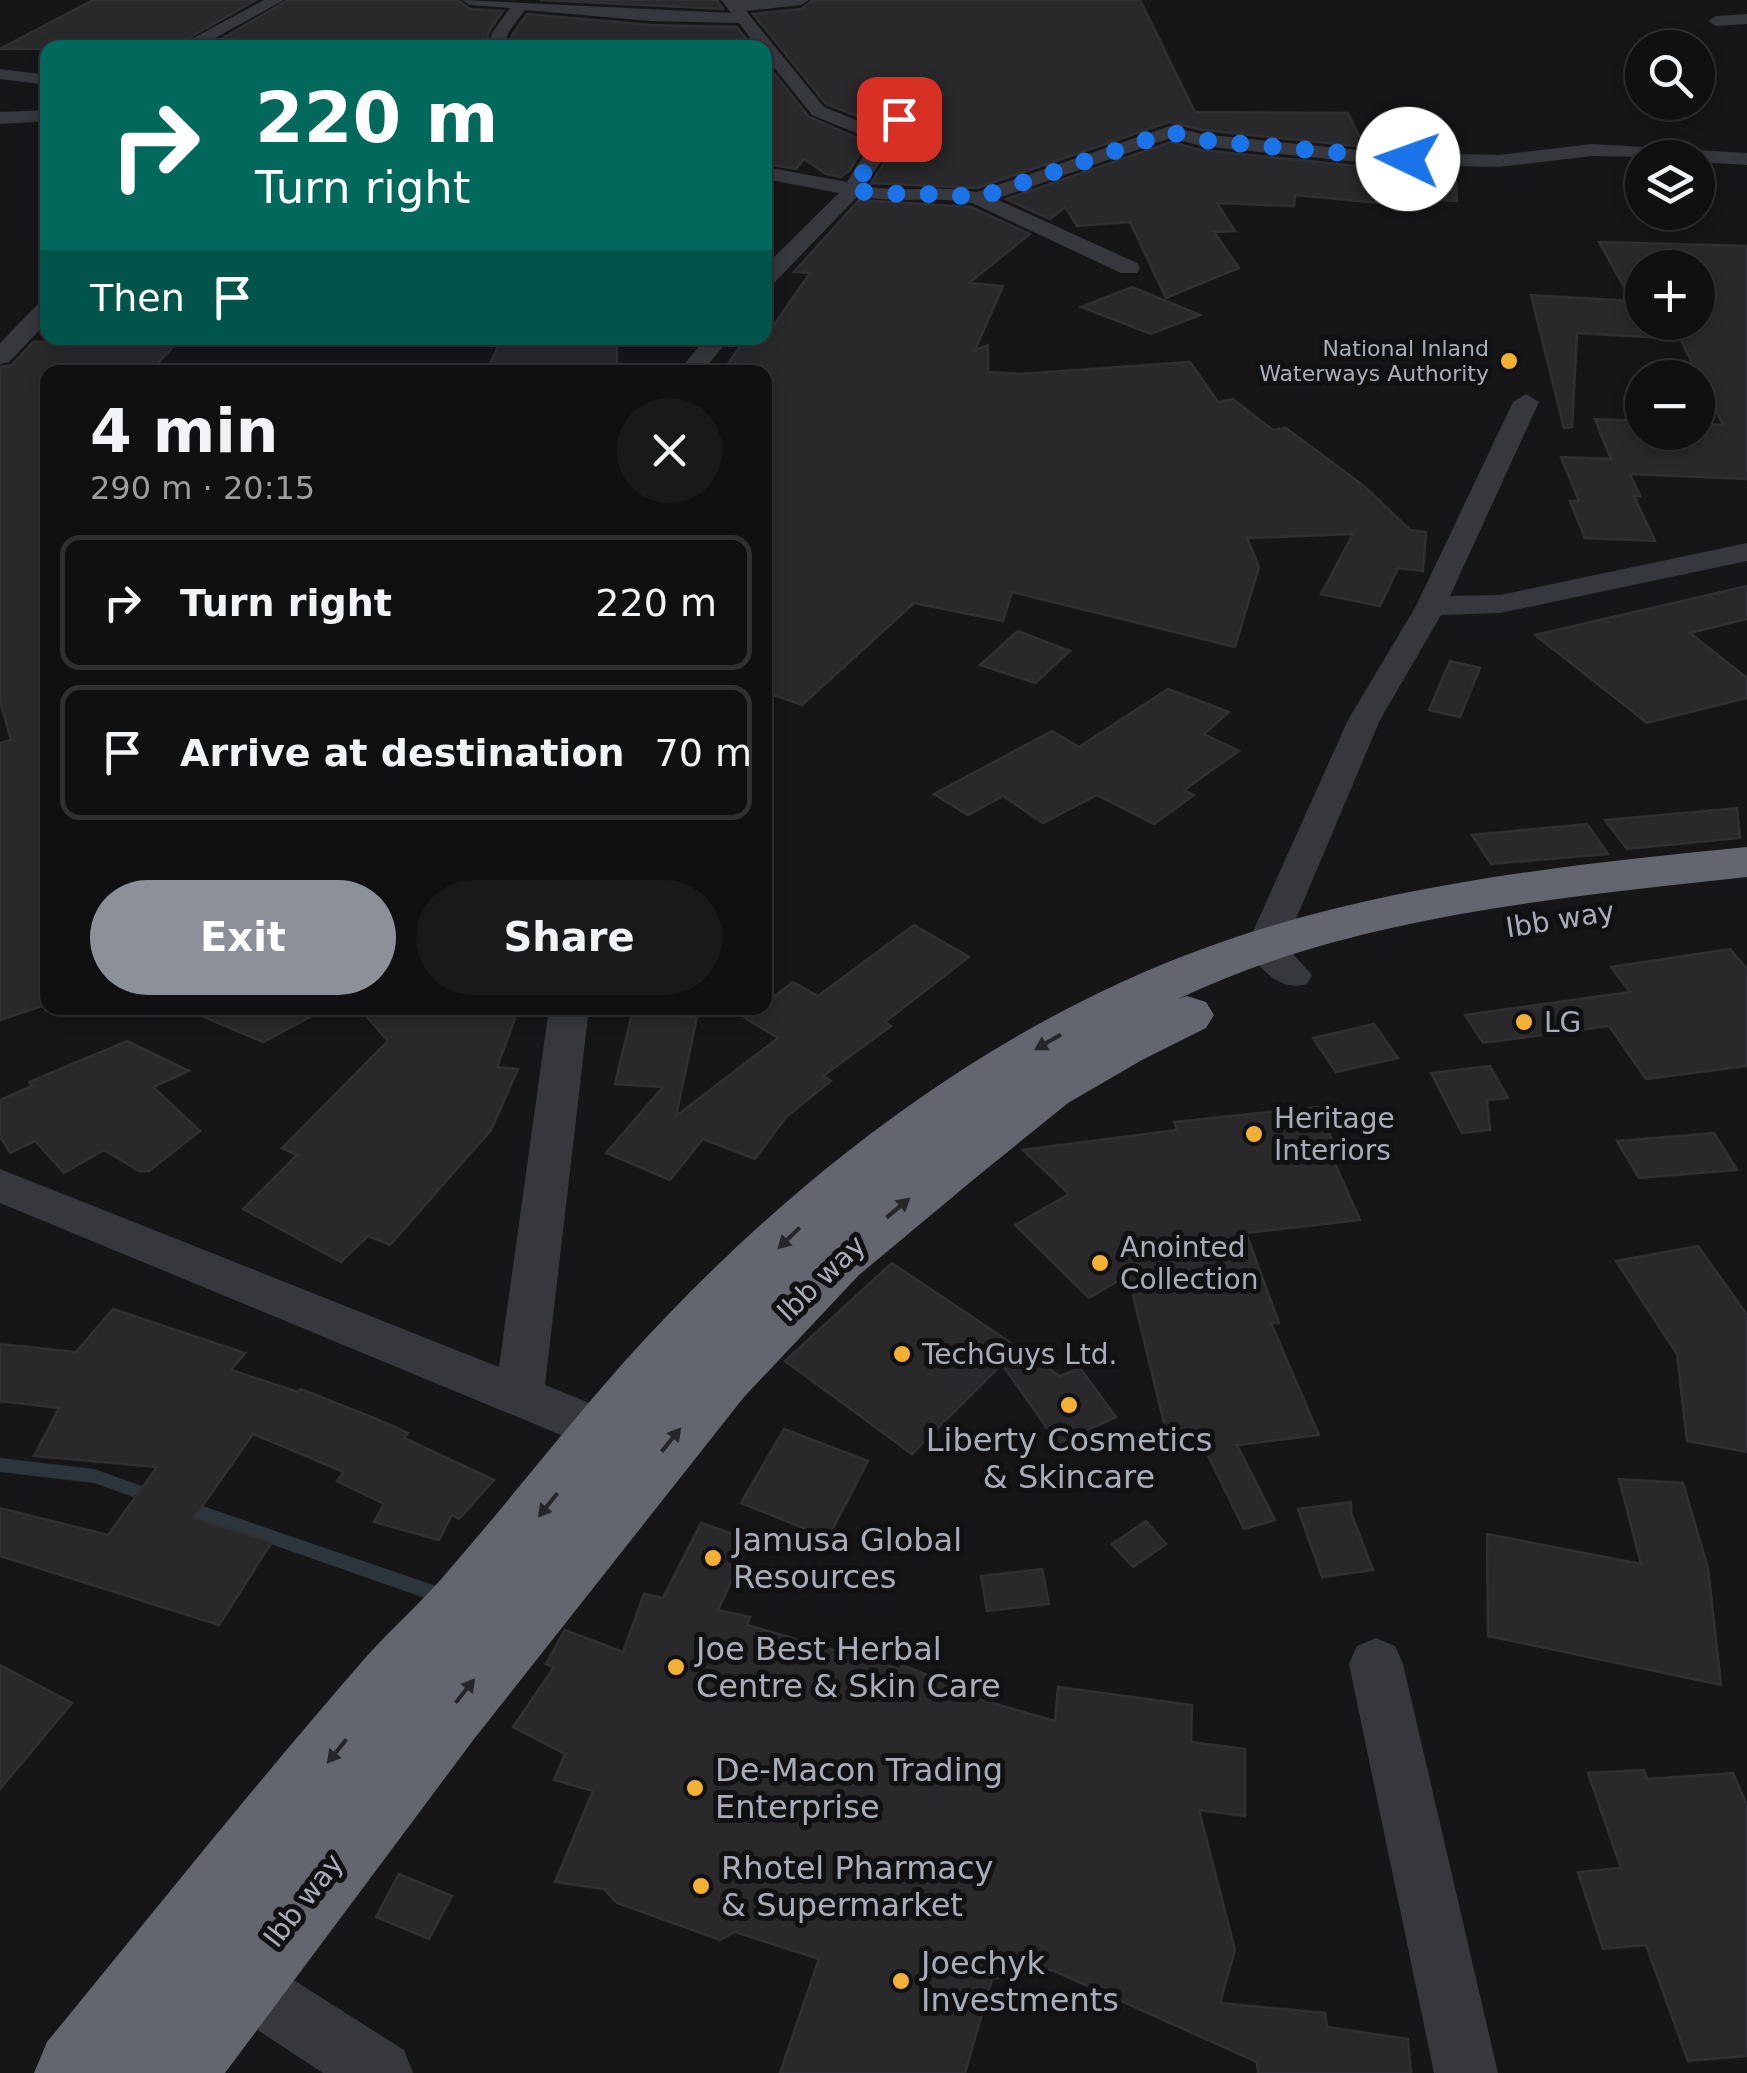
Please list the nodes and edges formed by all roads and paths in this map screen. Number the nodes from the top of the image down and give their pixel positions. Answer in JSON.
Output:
{"nodes":[{"id":1,"x":276,"y":0,"type":"edge"},
{"id":2,"x":470,"y":0,"type":"edge"},
{"id":3,"x":801,"y":0,"type":"edge"},
{"id":4,"x":521,"y":4,"type":"junction"},
{"id":5,"x":734,"y":8,"type":"edge"},
{"id":6,"x":1747,"y":19,"type":"edge"},
{"id":7,"x":1716,"y":22,"type":"dead end"},
{"id":8,"x":198,"y":40,"type":"edge"},
{"id":9,"x":499,"y":40,"type":"edge"},
{"id":10,"x":760,"y":40,"type":"edge"},
{"id":11,"x":772,"y":55,"type":"edge"},
{"id":12,"x":0,"y":74,"type":"edge"},
{"id":13,"x":40,"y":79,"type":"edge"},
{"id":14,"x":914,"y":88,"type":"dead end"},
{"id":15,"x":40,"y":115,"type":"edge"},
{"id":16,"x":0,"y":118,"type":"edge"},
{"id":17,"x":884,"y":138,"type":"junction"},
{"id":18,"x":1747,"y":159,"type":"edge"},
{"id":19,"x":772,"y":174,"type":"edge"},
{"id":20,"x":852,"y":190,"type":"junction"},
{"id":21,"x":978,"y":198,"type":"junction"},
{"id":22,"x":1128,"y":268,"type":"dead end"},
{"id":23,"x":772,"y":269,"type":"edge"},
{"id":24,"x":40,"y":315,"type":"edge"},
{"id":25,"x":712,"y":345,"type":"edge"},
{"id":26,"x":0,"y":357,"type":"edge"},
{"id":27,"x":696,"y":365,"type":"edge"},
{"id":28,"x":1526,"y":402,"type":"dead end"},
{"id":29,"x":1747,"y":552,"type":"edge"},
{"id":30,"x":1431,"y":606,"type":"junction"},
{"id":31,"x":1747,"y":862,"type":"edge"},
{"id":32,"x":1747,"y":894,"type":"edge"},
{"id":33,"x":1279,"y":961,"type":"junction"},
{"id":34,"x":568,"y":1015,"type":"edge"},
{"id":35,"x":0,"y":1186,"type":"edge"},
{"id":36,"x":519,"y":1398,"type":"junction"},
{"id":37,"x":608,"y":1432,"type":"junction"},
{"id":38,"x":1376,"y":1664,"type":"dead end"},
{"id":39,"x":240,"y":1982,"type":"junction"},
{"id":40,"x":78,"y":2073,"type":"edge"},
{"id":41,"x":170,"y":2073,"type":"edge"},
{"id":42,"x":381,"y":2073,"type":"edge"},
{"id":43,"x":1466,"y":2073,"type":"edge"}],
"edges":[{"from":1,"to":8,"type":"street"},
{"from":2,"to":4,"type":"street"},
{"from":3,"to":5,"type":"street"},
{"from":4,"to":5,"type":"street"},
{"from":4,"to":9,"type":"street"},
{"from":5,"to":10,"type":"street"},
{"from":6,"to":7,"type":"street"},
{"from":11,"to":17,"type":"street"},
{"from":12,"to":13,"type":"street"},
{"from":14,"to":17,"type":"street"},
{"from":15,"to":16,"type":"street"},
{"from":17,"to":20,"type":"street"},
{"from":18,"to":21,"type":"street"},
{"from":19,"to":20,"type":"street"},
{"from":20,"to":21,"type":"street"},
{"from":20,"to":23,"type":"street"},
{"from":21,"to":22,"type":"street"},
{"from":24,"to":26,"type":"street"},
{"from":25,"to":27,"type":"street"},
{"from":28,"to":30,"type":"street"},
{"from":29,"to":30,"type":"street"},
{"from":30,"to":33,"type":"street"},
{"from":31,"to":33,"type":"highway"},
{"from":32,"to":33,"type":"highway","name":"Ibb way"},
{"from":33,"to":37,"type":"highway","one_way":true},
{"from":39,"to":33,"type":"highway","name":"Ibb way","one_way":true},
{"from":34,"to":36,"type":"street"},
{"from":35,"to":36,"type":"street"},
{"from":36,"to":37,"type":"street"},
{"from":37,"to":40,"type":"highway","one_way":true},
{"from":38,"to":43,"type":"street"},
{"from":39,"to":41,"type":"highway","name":"Ibb way"},
{"from":39,"to":42,"type":"street"}]}
